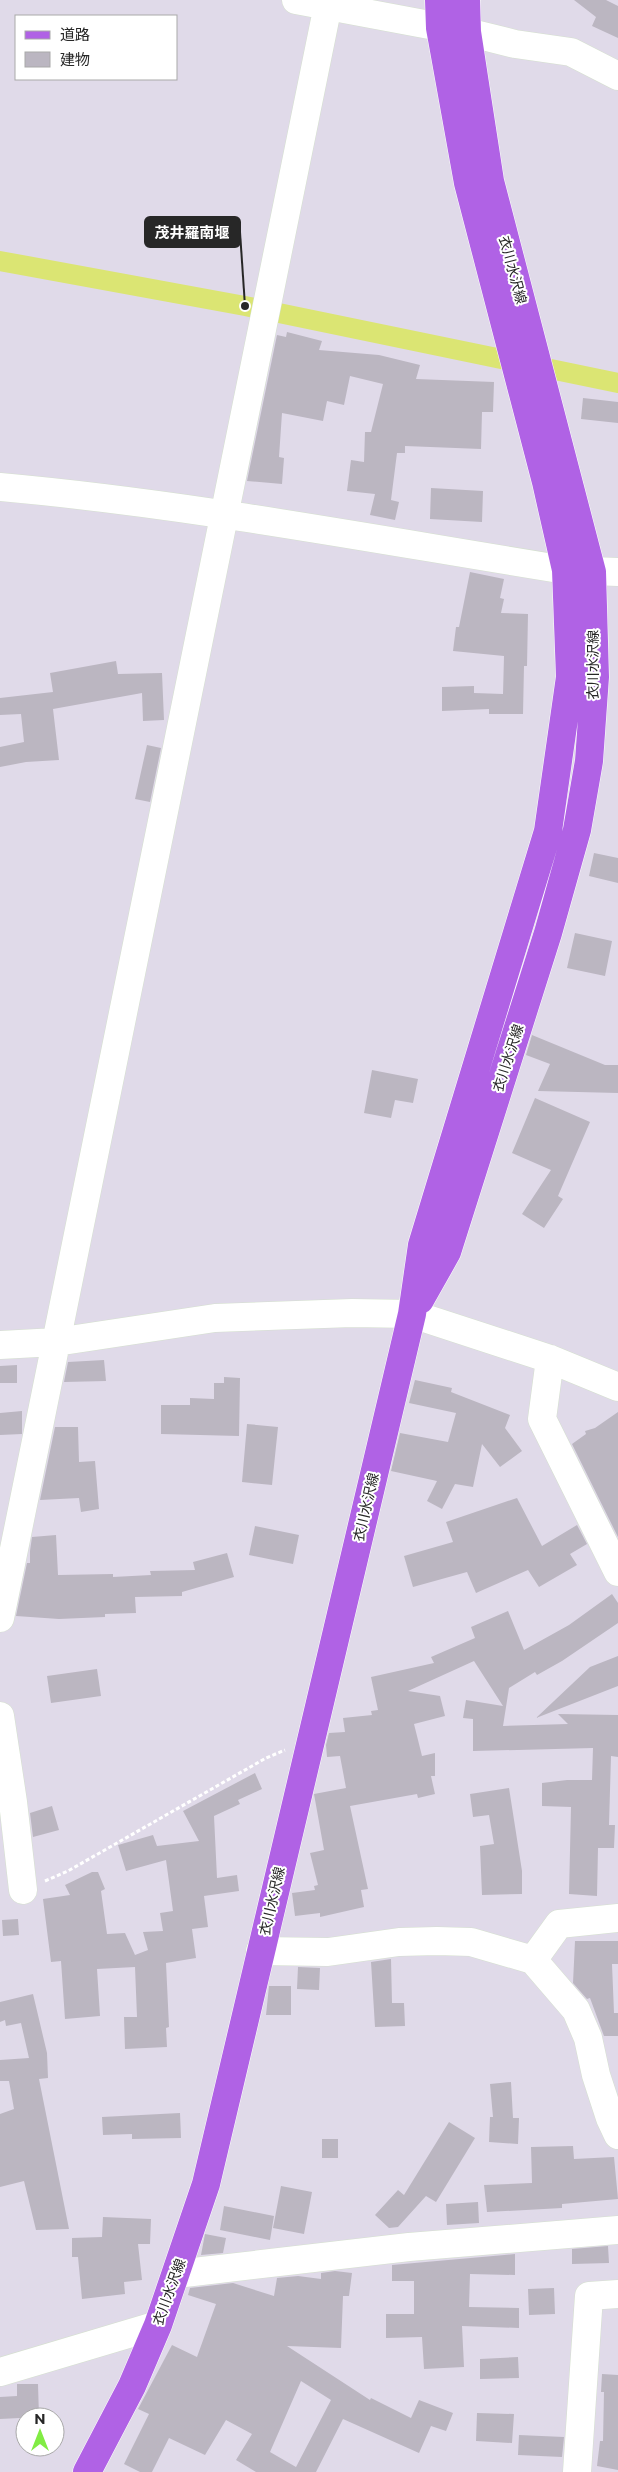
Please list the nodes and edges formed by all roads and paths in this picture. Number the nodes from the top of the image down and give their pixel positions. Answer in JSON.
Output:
{"nodes":[{"id":1,"x":296,"y":0,"type":"edge"},
{"id":2,"x":439,"y":0,"type":"edge"},
{"id":3,"x":466,"y":0,"type":"edge"},
{"id":4,"x":328,"y":3,"type":"edge"},
{"id":5,"x":440,"y":28,"type":"junction"},
{"id":6,"x":466,"y":32,"type":"junction"},
{"id":7,"x":618,"y":76,"type":"edge"},
{"id":8,"x":479,"y":182,"type":"junction"},
{"id":9,"x":0,"y":487,"type":"edge"},
{"id":10,"x":226,"y":515,"type":"junction"},
{"id":11,"x":592,"y":572,"type":"edge"},
{"id":12,"x":412,"y":1314,"type":"junction"},
{"id":13,"x":56,"y":1342,"type":"junction"},
{"id":14,"x":0,"y":1345,"type":"edge"},
{"id":15,"x":550,"y":1359,"type":"junction"},
{"id":16,"x":618,"y":1387,"type":"edge"},
{"id":17,"x":618,"y":1572,"type":"edge"},
{"id":18,"x":0,"y":1618,"type":"edge"},
{"id":19,"x":0,"y":1716,"type":"edge"},
{"id":20,"x":311,"y":1738,"type":"junction"},
{"id":21,"x":23,"y":1890,"type":"joint"},
{"id":22,"x":618,"y":1918,"type":"edge"},
{"id":23,"x":260,"y":1951,"type":"junction"},
{"id":24,"x":533,"y":1960,"type":"junction"},
{"id":25,"x":618,"y":2135,"type":"edge"},
{"id":26,"x":618,"y":2230,"type":"edge"},
{"id":27,"x":176,"y":2274,"type":"junction"},
{"id":28,"x":618,"y":2294,"type":"edge"},
{"id":29,"x":158,"y":2325,"type":"junction"},
{"id":30,"x":0,"y":2372,"type":"edge"},
{"id":31,"x":87,"y":2472,"type":"edge"},
{"id":32,"x":576,"y":2472,"type":"edge"}],
"edges":[{"from":1,"to":4,"type":"street"},
{"from":2,"to":5,"type":"main road","name":"衣川水沢線"},
{"from":3,"to":6,"type":"main road","name":"衣川水沢線"},
{"from":4,"to":5,"type":"street"},
{"from":4,"to":10,"type":"street"},
{"from":5,"to":6,"type":"street"},
{"from":5,"to":8,"type":"main road","name":"衣川水沢線"},
{"from":6,"to":7,"type":"street"},
{"from":6,"to":8,"type":"main road","name":"衣川水沢線"},
{"from":8,"to":11,"type":"main road","name":"衣川水沢線"},
{"from":9,"to":10,"type":"street"},
{"from":10,"to":11,"type":"street"},
{"from":10,"to":13,"type":"street"},
{"from":11,"to":12,"type":"main road","name":"衣川水沢線"},
{"from":12,"to":13,"type":"street"},
{"from":12,"to":15,"type":"street"},
{"from":12,"to":20,"type":"main road","name":"衣川水沢線"},
{"from":13,"to":14,"type":"street"},
{"from":13,"to":18,"type":"street"},
{"from":15,"to":16,"type":"street"},
{"from":15,"to":17,"type":"street"},
{"from":19,"to":21,"type":"street"},
{"from":20,"to":21,"type":"path"},
{"from":20,"to":23,"type":"main road","name":"衣川水沢線"},
{"from":22,"to":24,"type":"street"},
{"from":23,"to":24,"type":"street"},
{"from":23,"to":27,"type":"main road","name":"衣川水沢線"},
{"from":24,"to":25,"type":"street"},
{"from":26,"to":27,"type":"street"},
{"from":27,"to":29,"type":"main road","name":"衣川水沢線"},
{"from":28,"to":32,"type":"street"},
{"from":29,"to":30,"type":"street"},
{"from":29,"to":31,"type":"main road","name":"衣川水沢線"}]}
